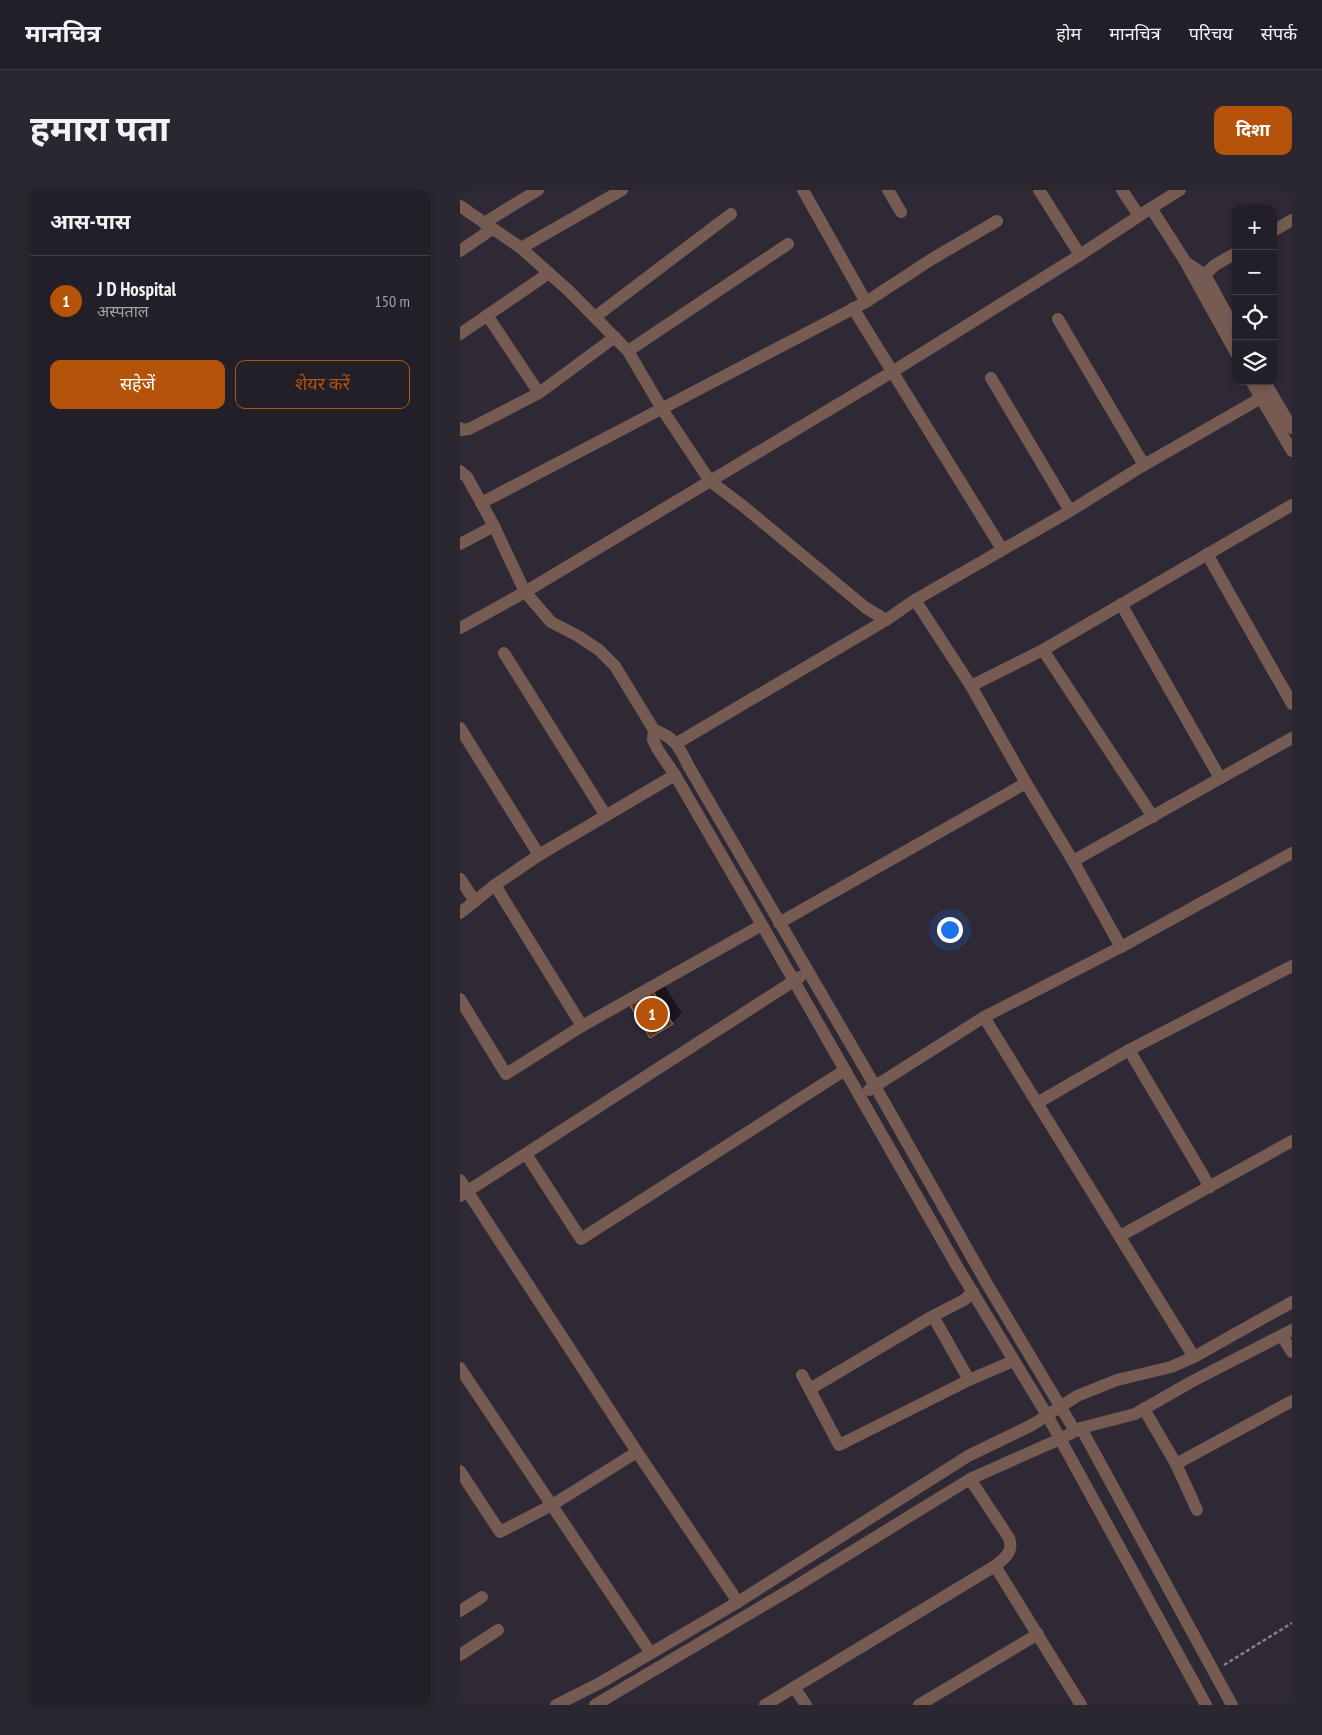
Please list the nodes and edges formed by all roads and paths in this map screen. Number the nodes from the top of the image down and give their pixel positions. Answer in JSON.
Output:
{"nodes":[{"id":1,"x":538,"y":190,"type":"edge"},
{"id":2,"x":622,"y":190,"type":"edge"},
{"id":3,"x":803,"y":190,"type":"edge"},
{"id":4,"x":888,"y":190,"type":"edge"},
{"id":5,"x":1039,"y":190,"type":"edge"},
{"id":6,"x":1122,"y":190,"type":"edge"},
{"id":7,"x":1180,"y":190,"type":"edge"},
{"id":8,"x":460,"y":206,"type":"edge"},
{"id":9,"x":1151,"y":208,"type":"junction"},
{"id":10,"x":901,"y":212,"type":"dead end"},
{"id":11,"x":731,"y":214,"type":"dead end"},
{"id":12,"x":1139,"y":216,"type":"junction"},
{"id":13,"x":1292,"y":220,"type":"edge"},
{"id":14,"x":996,"y":221,"type":"dead end"},
{"id":15,"x":488,"y":226,"type":"junction"},
{"id":16,"x":1277,"y":229,"type":"edge"},
{"id":17,"x":788,"y":244,"type":"dead end"},
{"id":18,"x":520,"y":248,"type":"junction"},
{"id":19,"x":460,"y":250,"type":"edge"},
{"id":20,"x":1080,"y":255,"type":"junction"},
{"id":21,"x":1232,"y":255,"type":"edge"},
{"id":22,"x":549,"y":273,"type":"junction"},
{"id":23,"x":1200,"y":278,"type":"junction"},
{"id":24,"x":866,"y":302,"type":"junction"},
{"id":25,"x":853,"y":308,"type":"junction"},
{"id":26,"x":487,"y":315,"type":"junction"},
{"id":27,"x":595,"y":317,"type":"junction"},
{"id":28,"x":1058,"y":319,"type":"dead end"},
{"id":29,"x":1232,"y":325,"type":"edge"},
{"id":30,"x":460,"y":334,"type":"edge"},
{"id":31,"x":615,"y":337,"type":"junction"},
{"id":32,"x":1232,"y":345,"type":"edge"},
{"id":33,"x":628,"y":351,"type":"junction"},
{"id":34,"x":892,"y":372,"type":"junction"},
{"id":35,"x":991,"y":378,"type":"dead end"},
{"id":36,"x":1253,"y":385,"type":"edge"},
{"id":37,"x":1266,"y":385,"type":"edge"},
{"id":38,"x":539,"y":393,"type":"junction"},
{"id":39,"x":1261,"y":398,"type":"junction"},
{"id":40,"x":662,"y":409,"type":"junction"},
{"id":41,"x":460,"y":428,"type":"edge"},
{"id":42,"x":1292,"y":428,"type":"edge"},
{"id":43,"x":1292,"y":451,"type":"edge"},
{"id":44,"x":1144,"y":465,"type":"junction"},
{"id":45,"x":460,"y":471,"type":"edge"},
{"id":46,"x":710,"y":481,"type":"junction"},
{"id":47,"x":481,"y":503,"type":"junction"},
{"id":48,"x":1292,"y":505,"type":"edge"},
{"id":49,"x":1070,"y":511,"type":"junction"},
{"id":50,"x":494,"y":526,"type":"junction"},
{"id":51,"x":460,"y":544,"type":"edge"},
{"id":52,"x":1002,"y":549,"type":"junction"},
{"id":53,"x":1206,"y":554,"type":"junction"},
{"id":54,"x":525,"y":592,"type":"junction"},
{"id":55,"x":915,"y":600,"type":"junction"},
{"id":56,"x":1121,"y":604,"type":"junction"},
{"id":57,"x":886,"y":620,"type":"junction"},
{"id":58,"x":460,"y":628,"type":"edge"},
{"id":59,"x":1043,"y":650,"type":"junction"},
{"id":60,"x":504,"y":653,"type":"dead end"},
{"id":61,"x":970,"y":686,"type":"junction"},
{"id":62,"x":1292,"y":704,"type":"edge"},
{"id":63,"x":460,"y":728,"type":"edge"},
{"id":64,"x":654,"y":730,"type":"junction"},
{"id":65,"x":1292,"y":738,"type":"edge"},
{"id":66,"x":677,"y":743,"type":"junction"},
{"id":67,"x":675,"y":775,"type":"junction"},
{"id":68,"x":1220,"y":778,"type":"junction"},
{"id":69,"x":1026,"y":783,"type":"junction"},
{"id":70,"x":606,"y":816,"type":"junction"},
{"id":71,"x":1153,"y":817,"type":"junction"},
{"id":72,"x":1292,"y":853,"type":"edge"},
{"id":73,"x":539,"y":855,"type":"junction"},
{"id":74,"x":1073,"y":861,"type":"junction"},
{"id":75,"x":460,"y":879,"type":"edge"},
{"id":76,"x":495,"y":885,"type":"junction"},
{"id":77,"x":475,"y":901,"type":"junction"},
{"id":78,"x":460,"y":913,"type":"edge"},
{"id":79,"x":779,"y":923,"type":"junction"},
{"id":80,"x":762,"y":925,"type":"junction"},
{"id":81,"x":1121,"y":947,"type":"junction"},
{"id":82,"x":1292,"y":966,"type":"edge"},
{"id":83,"x":809,"y":972,"type":"junction"},
{"id":84,"x":793,"y":981,"type":"junction"},
{"id":85,"x":460,"y":999,"type":"edge"},
{"id":86,"x":984,"y":1017,"type":"junction"},
{"id":87,"x":582,"y":1026,"type":"junction"},
{"id":88,"x":1129,"y":1050,"type":"junction"},
{"id":89,"x":846,"y":1070,"type":"junction"},
{"id":90,"x":874,"y":1086,"type":"junction"},
{"id":91,"x":860,"y":1096,"type":"junction"},
{"id":92,"x":1038,"y":1103,"type":"junction"},
{"id":93,"x":1292,"y":1141,"type":"edge"},
{"id":94,"x":526,"y":1154,"type":"junction"},
{"id":95,"x":460,"y":1180,"type":"edge"},
{"id":96,"x":1210,"y":1186,"type":"junction"},
{"id":97,"x":464,"y":1194,"type":"edge"},
{"id":98,"x":1120,"y":1236,"type":"junction"},
{"id":99,"x":972,"y":1292,"type":"junction"},
{"id":100,"x":1292,"y":1302,"type":"edge"},
{"id":101,"x":933,"y":1316,"type":"junction"},
{"id":102,"x":1287,"y":1333,"type":"edge"},
{"id":103,"x":1292,"y":1352,"type":"edge"},
{"id":104,"x":1194,"y":1357,"type":"junction"},
{"id":105,"x":1013,"y":1361,"type":"junction"},
{"id":106,"x":460,"y":1368,"type":"edge"},
{"id":107,"x":802,"y":1375,"type":"dead end"},
{"id":108,"x":969,"y":1380,"type":"junction"},
{"id":109,"x":810,"y":1389,"type":"junction"},
{"id":110,"x":1292,"y":1401,"type":"edge"},
{"id":111,"x":1061,"y":1406,"type":"junction"},
{"id":112,"x":1144,"y":1409,"type":"junction"},
{"id":113,"x":1047,"y":1415,"type":"junction"},
{"id":114,"x":1078,"y":1429,"type":"junction"},
{"id":115,"x":1060,"y":1439,"type":"junction"},
{"id":116,"x":637,"y":1452,"type":"junction"},
{"id":117,"x":1176,"y":1464,"type":"junction"},
{"id":118,"x":460,"y":1471,"type":"edge"},
{"id":119,"x":970,"y":1479,"type":"junction"},
{"id":120,"x":552,"y":1505,"type":"junction"},
{"id":121,"x":1197,"y":1510,"type":"dead end"},
{"id":122,"x":995,"y":1566,"type":"junction"},
{"id":123,"x":482,"y":1597,"type":"dead end"},
{"id":124,"x":738,"y":1602,"type":"junction"},
{"id":125,"x":460,"y":1611,"type":"edge"},
{"id":126,"x":1292,"y":1623,"type":"edge"},
{"id":127,"x":498,"y":1630,"type":"dead end"},
{"id":128,"x":1038,"y":1634,"type":"junction"},
{"id":129,"x":650,"y":1652,"type":"junction"},
{"id":130,"x":460,"y":1655,"type":"edge"},
{"id":131,"x":1214,"y":1671,"type":"junction"},
{"id":132,"x":794,"y":1687,"type":"junction"},
{"id":133,"x":556,"y":1705,"type":"edge"},
{"id":134,"x":595,"y":1705,"type":"edge"},
{"id":135,"x":765,"y":1705,"type":"edge"},
{"id":136,"x":806,"y":1705,"type":"edge"},
{"id":137,"x":919,"y":1705,"type":"edge"},
{"id":138,"x":1081,"y":1705,"type":"edge"},
{"id":139,"x":1206,"y":1705,"type":"edge"},
{"id":140,"x":1232,"y":1705,"type":"edge"}],
"edges":[{"from":1,"to":15,"type":"street"},
{"from":2,"to":18,"type":"street"},
{"from":3,"to":24,"type":"street"},
{"from":4,"to":10,"type":"street"},
{"from":5,"to":20,"type":"street"},
{"from":6,"to":12,"type":"street"},
{"from":7,"to":9,"type":"street"},
{"from":8,"to":15,"type":"street"},
{"from":9,"to":12,"type":"street"},
{"from":9,"to":23,"type":"street"},
{"from":11,"to":27,"type":"street"},
{"from":12,"to":20,"type":"street"},
{"from":13,"to":16,"type":"street"},
{"from":14,"to":24,"type":"street"},
{"from":15,"to":18,"type":"street"},
{"from":15,"to":19,"type":"street"},
{"from":17,"to":33,"type":"street"},
{"from":18,"to":22,"type":"street"},
{"from":20,"to":34,"type":"street"},
{"from":21,"to":23,"type":"street"},
{"from":22,"to":26,"type":"street"},
{"from":22,"to":27,"type":"street"},
{"from":23,"to":29,"type":"street"},
{"from":23,"to":32,"type":"street"},
{"from":24,"to":25,"type":"street"},
{"from":25,"to":34,"type":"street"},
{"from":25,"to":40,"type":"street"},
{"from":26,"to":30,"type":"street"},
{"from":26,"to":38,"type":"street"},
{"from":27,"to":31,"type":"street"},
{"from":28,"to":44,"type":"street"},
{"from":31,"to":33,"type":"street"},
{"from":31,"to":38,"type":"street"},
{"from":33,"to":40,"type":"street"},
{"from":34,"to":46,"type":"street"},
{"from":34,"to":52,"type":"street"},
{"from":35,"to":49,"type":"street"},
{"from":36,"to":39,"type":"street"},
{"from":37,"to":42,"type":"street"},
{"from":38,"to":41,"type":"street"},
{"from":39,"to":43,"type":"street"},
{"from":39,"to":44,"type":"street"},
{"from":40,"to":46,"type":"street"},
{"from":40,"to":47,"type":"street"},
{"from":44,"to":49,"type":"street"},
{"from":45,"to":47,"type":"street"},
{"from":46,"to":54,"type":"street"},
{"from":46,"to":57,"type":"street"},
{"from":47,"to":50,"type":"street"},
{"from":48,"to":53,"type":"street"},
{"from":49,"to":52,"type":"street"},
{"from":50,"to":51,"type":"street"},
{"from":50,"to":54,"type":"street"},
{"from":52,"to":55,"type":"street"},
{"from":53,"to":56,"type":"street"},
{"from":53,"to":62,"type":"street"},
{"from":54,"to":58,"type":"street"},
{"from":54,"to":64,"type":"street"},
{"from":55,"to":57,"type":"street"},
{"from":55,"to":61,"type":"street"},
{"from":56,"to":59,"type":"street"},
{"from":56,"to":68,"type":"street"},
{"from":57,"to":66,"type":"street"},
{"from":59,"to":61,"type":"street"},
{"from":59,"to":71,"type":"street"},
{"from":60,"to":70,"type":"street"},
{"from":61,"to":69,"type":"street"},
{"from":63,"to":73,"type":"street"},
{"from":64,"to":66,"type":"street"},
{"from":64,"to":67,"type":"street"},
{"from":65,"to":68,"type":"street"},
{"from":66,"to":79,"type":"street"},
{"from":67,"to":70,"type":"street"},
{"from":67,"to":80,"type":"street"},
{"from":68,"to":71,"type":"street"},
{"from":69,"to":74,"type":"street"},
{"from":69,"to":79,"type":"street"},
{"from":70,"to":73,"type":"street"},
{"from":71,"to":74,"type":"street"},
{"from":72,"to":81,"type":"street"},
{"from":73,"to":76,"type":"street"},
{"from":74,"to":81,"type":"street"},
{"from":75,"to":77,"type":"street"},
{"from":76,"to":77,"type":"street"},
{"from":76,"to":87,"type":"street"},
{"from":77,"to":78,"type":"street"},
{"from":79,"to":83,"type":"street"},
{"from":80,"to":84,"type":"street"},
{"from":80,"to":87,"type":"street"},
{"from":81,"to":86,"type":"street"},
{"from":82,"to":88,"type":"street"},
{"from":83,"to":84,"type":"street"},
{"from":83,"to":90,"type":"street"},
{"from":84,"to":89,"type":"street"},
{"from":84,"to":94,"type":"street"},
{"from":85,"to":87,"type":"street"},
{"from":86,"to":90,"type":"street"},
{"from":86,"to":92,"type":"street"},
{"from":88,"to":92,"type":"street"},
{"from":88,"to":96,"type":"street"},
{"from":89,"to":91,"type":"street"},
{"from":89,"to":94,"type":"street"},
{"from":90,"to":91,"type":"street"},
{"from":90,"to":111,"type":"street"},
{"from":91,"to":99,"type":"street"},
{"from":92,"to":98,"type":"street"},
{"from":93,"to":96,"type":"street"},
{"from":94,"to":97,"type":"street"},
{"from":95,"to":97,"type":"street"},
{"from":96,"to":98,"type":"street"},
{"from":97,"to":116,"type":"street"},
{"from":98,"to":104,"type":"street"},
{"from":99,"to":101,"type":"street"},
{"from":99,"to":105,"type":"street"},
{"from":100,"to":104,"type":"street"},
{"from":101,"to":108,"type":"street"},
{"from":101,"to":109,"type":"street"},
{"from":102,"to":103,"type":"street"},
{"from":102,"to":112,"type":"street"},
{"from":104,"to":111,"type":"street"},
{"from":105,"to":108,"type":"street"},
{"from":105,"to":113,"type":"street"},
{"from":106,"to":120,"type":"street"},
{"from":107,"to":109,"type":"street"},
{"from":108,"to":109,"type":"street"},
{"from":110,"to":117,"type":"street"},
{"from":111,"to":113,"type":"street"},
{"from":111,"to":114,"type":"street"},
{"from":112,"to":114,"type":"street"},
{"from":112,"to":117,"type":"street"},
{"from":113,"to":115,"type":"street"},
{"from":113,"to":124,"type":"street"},
{"from":114,"to":115,"type":"street"},
{"from":114,"to":131,"type":"street"},
{"from":115,"to":119,"type":"street"},
{"from":115,"to":139,"type":"street"},
{"from":116,"to":120,"type":"street"},
{"from":116,"to":124,"type":"street"},
{"from":117,"to":121,"type":"street"},
{"from":118,"to":120,"type":"street"},
{"from":119,"to":122,"type":"street"},
{"from":119,"to":134,"type":"street"},
{"from":120,"to":129,"type":"street"},
{"from":122,"to":128,"type":"street"},
{"from":122,"to":132,"type":"street"},
{"from":123,"to":125,"type":"street"},
{"from":124,"to":129,"type":"street"},
{"from":126,"to":131,"type":"path"},
{"from":127,"to":130,"type":"street"},
{"from":128,"to":137,"type":"street"},
{"from":128,"to":138,"type":"street"},
{"from":129,"to":133,"type":"street"},
{"from":131,"to":140,"type":"street"},
{"from":132,"to":135,"type":"street"},
{"from":132,"to":136,"type":"street"}]}
